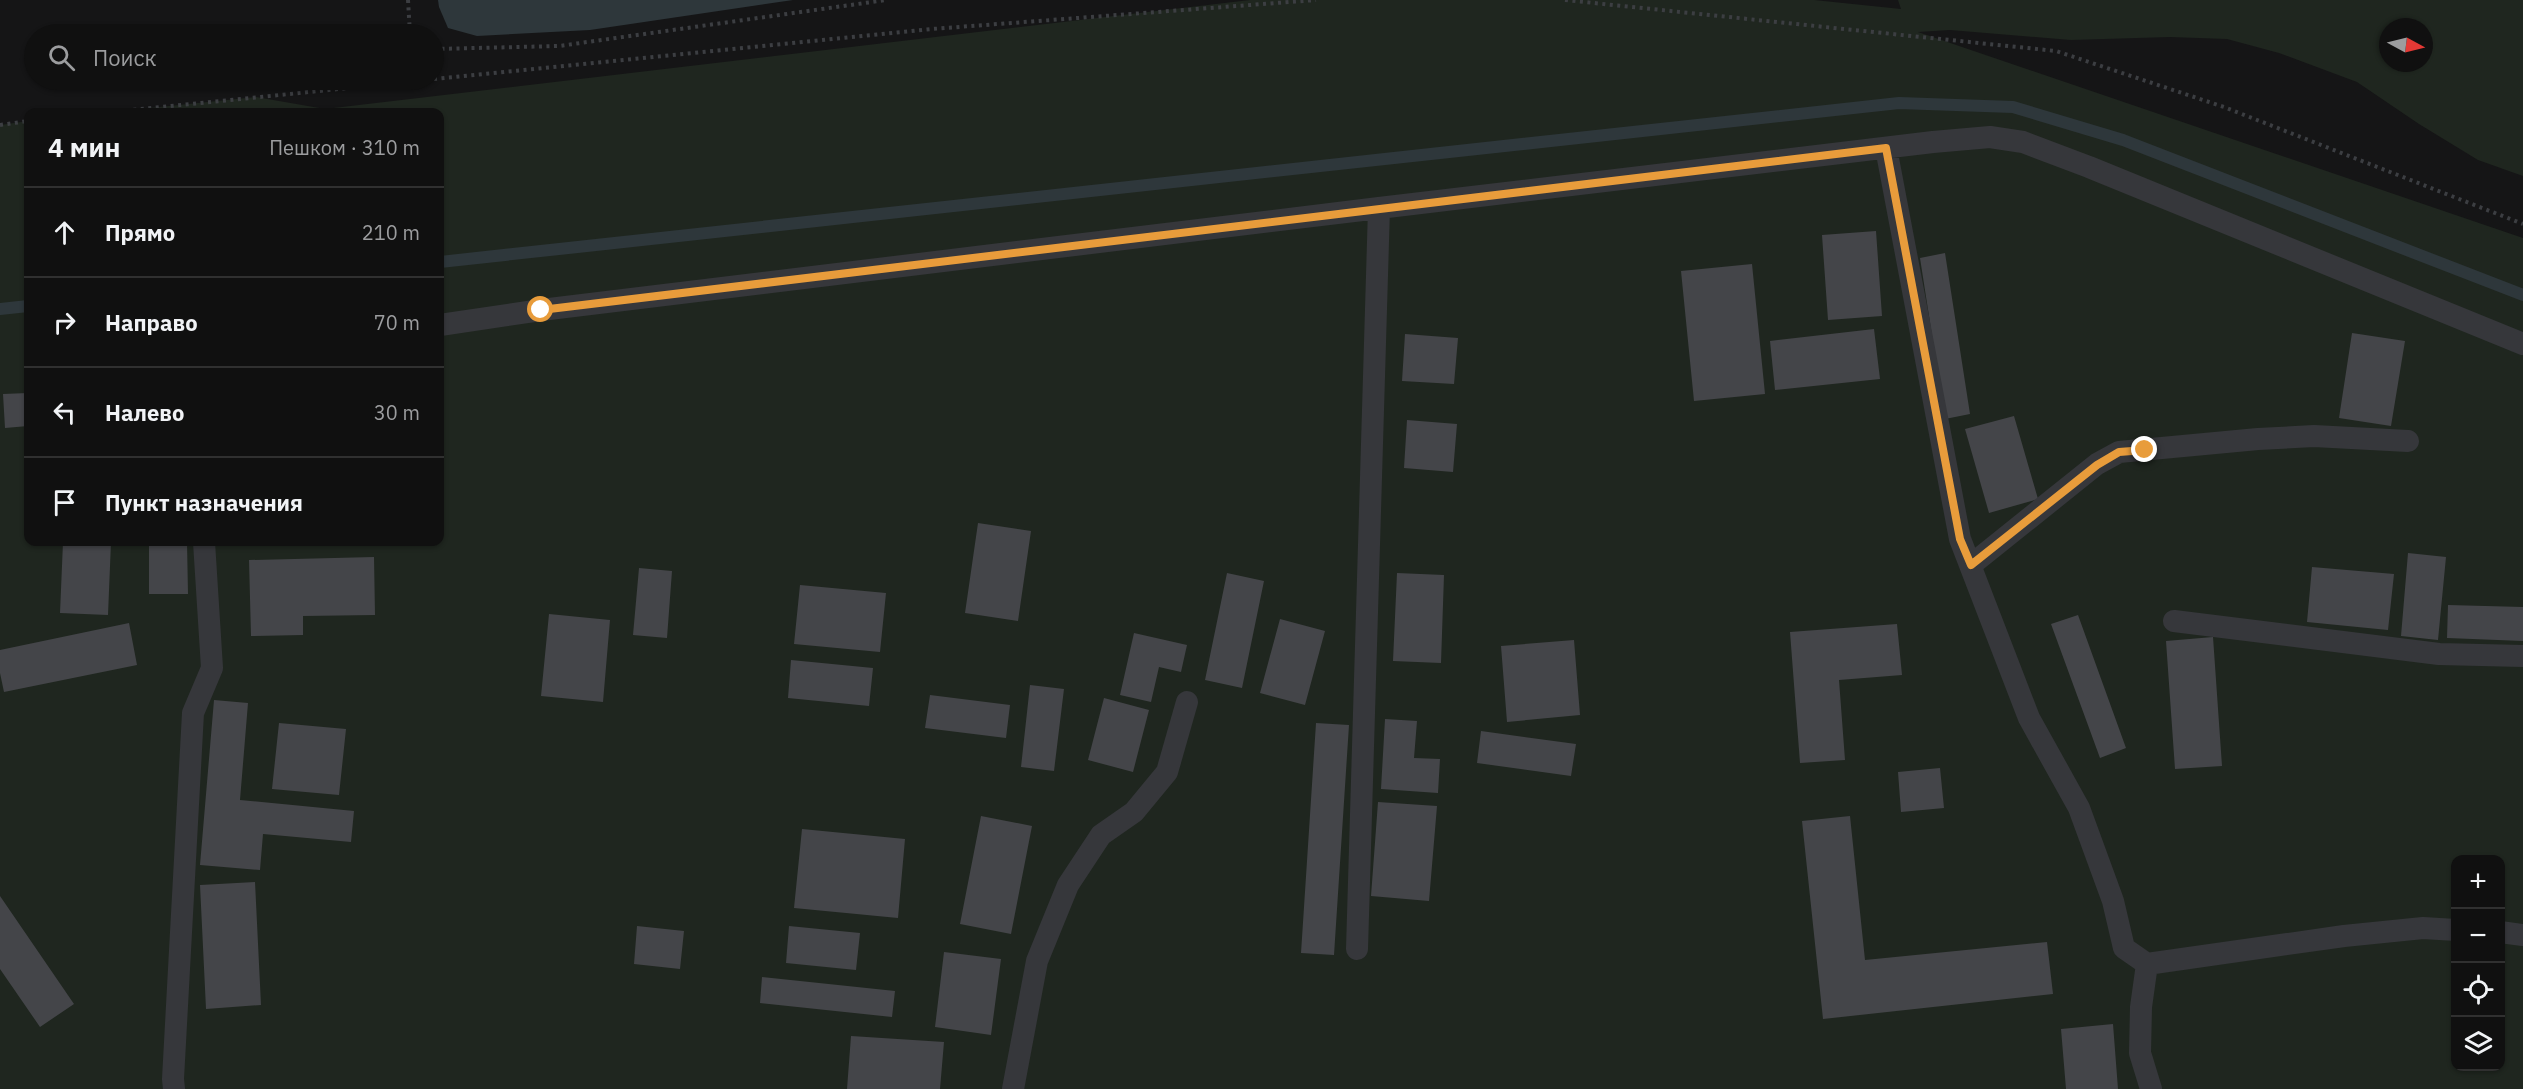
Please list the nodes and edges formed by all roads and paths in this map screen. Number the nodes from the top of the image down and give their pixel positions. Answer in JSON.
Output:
{"nodes":[{"id":1,"x":408,"y":0,"type":"edge"},
{"id":2,"x":886,"y":0,"type":"edge"},
{"id":3,"x":1316,"y":0,"type":"edge"},
{"id":4,"x":1565,"y":0,"type":"edge"},
{"id":5,"x":409,"y":24,"type":"edge"},
{"id":6,"x":444,"y":49,"type":"edge"},
{"id":7,"x":444,"y":78,"type":"edge"},
{"id":8,"x":329,"y":90,"type":"edge"},
{"id":9,"x":151,"y":108,"type":"edge"},
{"id":10,"x":24,"y":122,"type":"edge"},
{"id":11,"x":0,"y":124,"type":"edge"},
{"id":12,"x":1886,"y":148,"type":"junction"},
{"id":13,"x":1379,"y":208,"type":"junction"},
{"id":14,"x":2523,"y":224,"type":"edge"},
{"id":15,"x":444,"y":324,"type":"edge"},
{"id":16,"x":2523,"y":344,"type":"edge"},
{"id":17,"x":2408,"y":441,"type":"dead end"},
{"id":18,"x":204,"y":546,"type":"edge"},
{"id":19,"x":1971,"y":565,"type":"junction"},
{"id":20,"x":2174,"y":621,"type":"dead end"},
{"id":21,"x":2523,"y":656,"type":"edge"},
{"id":22,"x":1187,"y":702,"type":"dead end"},
{"id":23,"x":2451,"y":930,"type":"edge"},
{"id":24,"x":2505,"y":933,"type":"edge"},
{"id":25,"x":2523,"y":935,"type":"edge"},
{"id":26,"x":1357,"y":949,"type":"dead end"},
{"id":27,"x":2147,"y":964,"type":"junction"},
{"id":28,"x":174,"y":1089,"type":"edge"},
{"id":29,"x":1013,"y":1089,"type":"edge"},
{"id":30,"x":2151,"y":1089,"type":"edge"}],
"edges":[{"from":1,"to":5,"type":"path"},
{"from":2,"to":6,"type":"path"},
{"from":3,"to":7,"type":"path"},
{"from":4,"to":14,"type":"path"},
{"from":8,"to":9,"type":"path"},
{"from":10,"to":11,"type":"path"},
{"from":12,"to":13,"type":"lane"},
{"from":12,"to":16,"type":"lane"},
{"from":12,"to":19,"type":"lane"},
{"from":13,"to":15,"type":"lane"},
{"from":13,"to":26,"type":"lane"},
{"from":17,"to":19,"type":"lane"},
{"from":18,"to":28,"type":"lane"},
{"from":19,"to":27,"type":"lane"},
{"from":20,"to":21,"type":"lane"},
{"from":22,"to":29,"type":"lane"},
{"from":23,"to":27,"type":"lane"},
{"from":24,"to":25,"type":"lane"},
{"from":27,"to":30,"type":"lane"}]}
